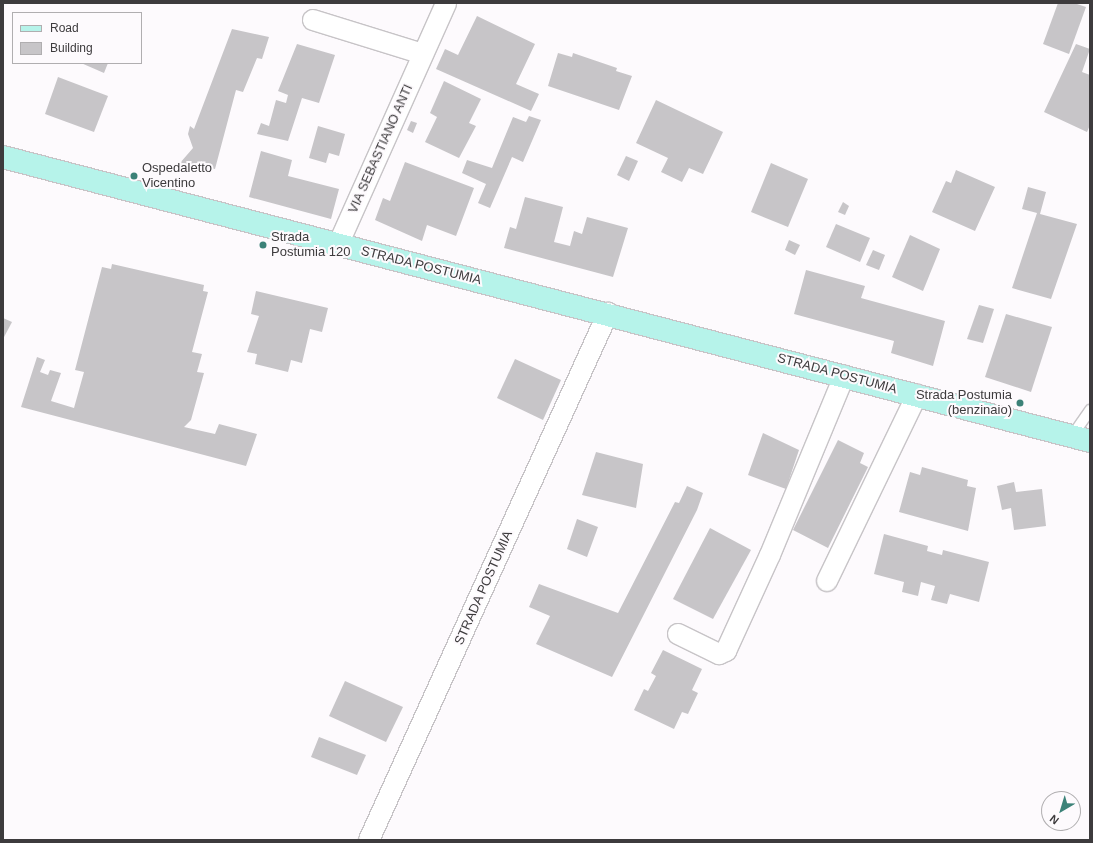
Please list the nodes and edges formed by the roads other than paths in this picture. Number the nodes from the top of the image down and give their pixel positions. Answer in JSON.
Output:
{"nodes":[{"id":1,"x":446,"y":3,"type":"edge"},
{"id":2,"x":313,"y":20,"type":"dead end"},
{"id":3,"x":423,"y":54,"type":"junction"},
{"id":4,"x":3,"y":157,"type":"edge"},
{"id":5,"x":338,"y":245,"type":"junction"},
{"id":6,"x":608,"y":313,"type":"junction"},
{"id":7,"x":844,"y":376,"type":"junction"},
{"id":8,"x":917,"y":395,"type":"junction"},
{"id":9,"x":1090,"y":410,"type":"edge"},
{"id":10,"x":1081,"y":439,"type":"edge"},
{"id":11,"x":827,"y":581,"type":"dead end"},
{"id":12,"x":678,"y":634,"type":"dead end"},
{"id":13,"x":369,"y":840,"type":"edge"}],
"edges":[{"from":1,"to":3,"type":"street","name":"VIA SEBASTIANO ANTI"},
{"from":2,"to":3,"type":"street"},
{"from":3,"to":5,"type":"street","name":"VIA SEBASTIANO ANTI"},
{"from":4,"to":5,"type":"main road","name":"STRADA POSTUMIA"},
{"from":5,"to":6,"type":"main road","name":"STRADA POSTUMIA"},
{"from":6,"to":7,"type":"main road","name":"STRADA POSTUMIA"},
{"from":6,"to":13,"type":"street","name":"STRADA POSTUMIA"},
{"from":7,"to":8,"type":"main road","name":"STRADA POSTUMIA"},
{"from":7,"to":12,"type":"street"},
{"from":8,"to":10,"type":"main road","name":"STRADA POSTUMIA"},
{"from":8,"to":11,"type":"street"},
{"from":9,"to":10,"type":"lane"}]}
